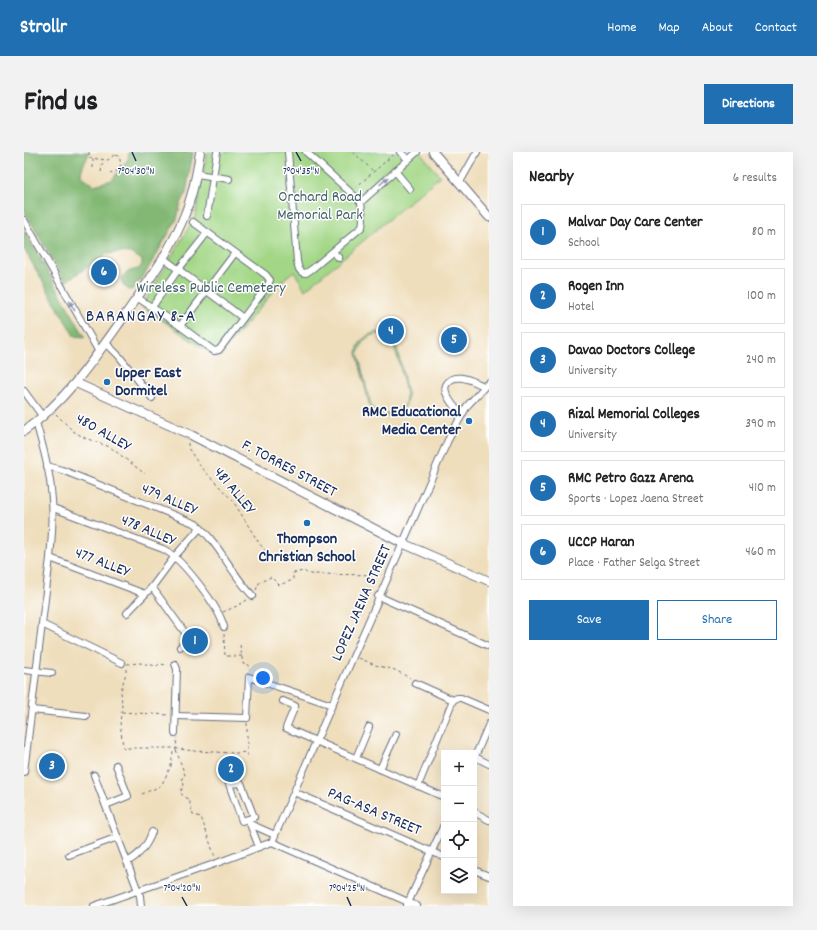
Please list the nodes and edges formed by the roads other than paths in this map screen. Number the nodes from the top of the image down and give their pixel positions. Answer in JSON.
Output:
{"nodes":[{"id":1,"x":200,"y":152,"type":"edge"},
{"id":2,"x":217,"y":152,"type":"edge"},
{"id":3,"x":288,"y":152,"type":"edge"},
{"id":4,"x":306,"y":152,"type":"edge"},
{"id":5,"x":400,"y":152,"type":"edge"},
{"id":6,"x":417,"y":152,"type":"edge"},
{"id":7,"x":433,"y":152,"type":"edge"},
{"id":8,"x":477,"y":152,"type":"edge"},
{"id":9,"x":408,"y":160,"type":"junction"},
{"id":10,"x":396,"y":171,"type":"junction"},
{"id":11,"x":197,"y":174,"type":"junction"},
{"id":12,"x":213,"y":176,"type":"junction"},
{"id":13,"x":229,"y":179,"type":"dead end"},
{"id":14,"x":460,"y":182,"type":"junction"},
{"id":15,"x":410,"y":189,"type":"dead end"},
{"id":16,"x":360,"y":202,"type":"junction"},
{"id":17,"x":207,"y":216,"type":"dead end"},
{"id":18,"x":489,"y":217,"type":"edge"},
{"id":19,"x":24,"y":220,"type":"edge"},
{"id":20,"x":193,"y":222,"type":"dead end"},
{"id":21,"x":207,"y":233,"type":"junction"},
{"id":22,"x":333,"y":252,"type":"junction"},
{"id":23,"x":235,"y":253,"type":"junction"},
{"id":24,"x":163,"y":258,"type":"junction"},
{"id":25,"x":339,"y":258,"type":"dead end"},
{"id":26,"x":178,"y":270,"type":"junction"},
{"id":27,"x":206,"y":290,"type":"junction"},
{"id":28,"x":138,"y":298,"type":"junction"},
{"id":29,"x":152,"y":307,"type":"junction"},
{"id":30,"x":243,"y":318,"type":"junction"},
{"id":31,"x":180,"y":326,"type":"junction"},
{"id":32,"x":106,"y":343,"type":"junction"},
{"id":33,"x":99,"y":352,"type":"junction"},
{"id":34,"x":76,"y":383,"type":"junction"},
{"id":35,"x":487,"y":384,"type":"edge"},
{"id":36,"x":24,"y":391,"type":"edge"},
{"id":37,"x":152,"y":398,"type":"dead end"},
{"id":38,"x":462,"y":415,"type":"junction"},
{"id":39,"x":40,"y":419,"type":"junction"},
{"id":40,"x":24,"y":431,"type":"edge"},
{"id":41,"x":47,"y":466,"type":"junction"},
{"id":42,"x":53,"y":508,"type":"junction"},
{"id":43,"x":200,"y":528,"type":"junction"},
{"id":44,"x":402,"y":543,"type":"junction"},
{"id":45,"x":175,"y":556,"type":"junction"},
{"id":46,"x":50,"y":558,"type":"junction"},
{"id":47,"x":489,"y":581,"type":"edge"},
{"id":48,"x":152,"y":587,"type":"junction"},
{"id":49,"x":145,"y":594,"type":"junction"},
{"id":50,"x":253,"y":596,"type":"road end"},
{"id":51,"x":378,"y":596,"type":"junction"},
{"id":52,"x":127,"y":613,"type":"dead end"},
{"id":53,"x":42,"y":624,"type":"junction"},
{"id":54,"x":224,"y":627,"type":"road end"},
{"id":55,"x":489,"y":646,"type":"edge"},
{"id":56,"x":180,"y":647,"type":"dead end"},
{"id":57,"x":122,"y":664,"type":"dead end"},
{"id":58,"x":175,"y":664,"type":"road end"},
{"id":59,"x":24,"y":670,"type":"edge"},
{"id":60,"x":36,"y":672,"type":"junction"},
{"id":61,"x":52,"y":673,"type":"dead end"},
{"id":62,"x":415,"y":683,"type":"road end"},
{"id":63,"x":453,"y":700,"type":"junction"},
{"id":64,"x":283,"y":701,"type":"dead end"},
{"id":65,"x":332,"y":705,"type":"junction"},
{"id":66,"x":32,"y":710,"type":"junction"},
{"id":67,"x":489,"y":710,"type":"edge"},
{"id":68,"x":86,"y":716,"type":"dead end"},
{"id":69,"x":176,"y":716,"type":"junction"},
{"id":70,"x":489,"y":724,"type":"edge"},
{"id":71,"x":369,"y":726,"type":"dead end"},
{"id":72,"x":175,"y":733,"type":"road end"},
{"id":73,"x":396,"y":734,"type":"dead end"},
{"id":74,"x":316,"y":740,"type":"junction"},
{"id":75,"x":477,"y":751,"type":"edge"},
{"id":76,"x":356,"y":758,"type":"junction"},
{"id":77,"x":477,"y":759,"type":"edge"},
{"id":78,"x":116,"y":764,"type":"dead end"},
{"id":79,"x":489,"y":764,"type":"edge"},
{"id":80,"x":24,"y":768,"type":"edge"},
{"id":81,"x":380,"y":769,"type":"junction"},
{"id":82,"x":24,"y":772,"type":"edge"},
{"id":83,"x":94,"y":775,"type":"dead end"},
{"id":84,"x":418,"y":786,"type":"junction"},
{"id":85,"x":294,"y":792,"type":"junction"},
{"id":86,"x":441,"y":796,"type":"edge"},
{"id":87,"x":106,"y":805,"type":"junction"},
{"id":88,"x":477,"y":814,"type":"edge"},
{"id":89,"x":489,"y":820,"type":"edge"},
{"id":90,"x":249,"y":821,"type":"junction"},
{"id":91,"x":441,"y":831,"type":"edge"},
{"id":92,"x":152,"y":832,"type":"dead end"},
{"id":93,"x":275,"y":835,"type":"junction"},
{"id":94,"x":118,"y":837,"type":"junction"},
{"id":95,"x":272,"y":842,"type":"junction"},
{"id":96,"x":259,"y":847,"type":"junction"},
{"id":97,"x":431,"y":851,"type":"junction"},
{"id":98,"x":69,"y":855,"type":"dead end"},
{"id":99,"x":441,"y":856,"type":"edge"},
{"id":100,"x":127,"y":862,"type":"junction"},
{"id":101,"x":477,"y":871,"type":"edge"},
{"id":102,"x":489,"y":876,"type":"edge"},
{"id":103,"x":138,"y":890,"type":"junction"},
{"id":104,"x":111,"y":903,"type":"edge"},
{"id":105,"x":407,"y":904,"type":"edge"},
{"id":106,"x":94,"y":906,"type":"edge"},
{"id":107,"x":141,"y":906,"type":"edge"},
{"id":108,"x":417,"y":906,"type":"edge"}],
"edges":[{"from":1,"to":11,"type":"main road"},
{"from":2,"to":12,"type":"street"},
{"from":3,"to":22,"type":"street"},
{"from":4,"to":16,"type":"street"},
{"from":5,"to":9,"type":"street"},
{"from":6,"to":9,"type":"street"},
{"from":7,"to":14,"type":"main road"},
{"from":8,"to":14,"type":"street"},
{"from":9,"to":10,"type":"street"},
{"from":10,"to":15,"type":"street"},
{"from":16,"to":10,"type":"street","one_way":true},
{"from":11,"to":12,"type":"street"},
{"from":11,"to":24,"type":"main road"},
{"from":12,"to":13,"type":"street"},
{"from":12,"to":17,"type":"street"},
{"from":14,"to":18,"type":"main road"},
{"from":16,"to":22,"type":"street"},
{"from":33,"to":19,"type":"street","one_way":true},
{"from":20,"to":21,"type":"street"},
{"from":21,"to":23,"type":"street"},
{"from":21,"to":26,"type":"street"},
{"from":22,"to":25,"type":"street"},
{"from":23,"to":27,"type":"street"},
{"from":23,"to":30,"type":"street"},
{"from":24,"to":26,"type":"street"},
{"from":24,"to":28,"type":"main road"},
{"from":26,"to":27,"type":"street"},
{"from":26,"to":29,"type":"street"},
{"from":27,"to":30,"type":"street"},
{"from":27,"to":31,"type":"street"},
{"from":28,"to":29,"type":"street"},
{"from":28,"to":32,"type":"main road"},
{"from":29,"to":31,"type":"street"},
{"from":30,"to":31,"type":"street"},
{"from":32,"to":33,"type":"main road"},
{"from":32,"to":37,"type":"street"},
{"from":33,"to":34,"type":"main road"},
{"from":34,"to":39,"type":"main road"},
{"from":34,"to":44,"type":"main road","name":"F. TORRES STREET"},
{"from":35,"to":38,"type":"street","name":"LOPEZ JAENA STREET"},
{"from":35,"to":38,"type":"street"},
{"from":36,"to":39,"type":"street"},
{"from":38,"to":44,"type":"street","name":"LOPEZ JAENA STREET"},
{"from":39,"to":40,"type":"main road"},
{"from":39,"to":41,"type":"street"},
{"from":41,"to":42,"type":"street"},
{"from":41,"to":43,"type":"street","name":"479 ALLEY"},
{"from":42,"to":45,"type":"street","name":"478 ALLEY"},
{"from":42,"to":46,"type":"street"},
{"from":43,"to":45,"type":"street"},
{"from":43,"to":50,"type":"street","name":"479 ALLEY"},
{"from":44,"to":47,"type":"main road","name":"F. TORRES STREET"},
{"from":44,"to":51,"type":"street","name":"LOPEZ JAENA STREET"},
{"from":45,"to":48,"type":"street"},
{"from":45,"to":54,"type":"street","name":"478 ALLEY"},
{"from":46,"to":49,"type":"street","name":"477 ALLEY"},
{"from":46,"to":53,"type":"street"},
{"from":48,"to":49,"type":"street"},
{"from":48,"to":56,"type":"street"},
{"from":49,"to":52,"type":"street"},
{"from":51,"to":55,"type":"street"},
{"from":51,"to":65,"type":"street","name":"LOPEZ JAENA STREET"},
{"from":53,"to":57,"type":"street"},
{"from":53,"to":60,"type":"street"},
{"from":58,"to":69,"type":"street"},
{"from":59,"to":60,"type":"street"},
{"from":60,"to":61,"type":"street"},
{"from":60,"to":66,"type":"street"},
{"from":62,"to":63,"type":"street"},
{"from":63,"to":67,"type":"street"},
{"from":63,"to":84,"type":"street"},
{"from":64,"to":74,"type":"street"},
{"from":65,"to":69,"type":"street"},
{"from":65,"to":74,"type":"street","name":"LOPEZ JAENA STREET"},
{"from":66,"to":68,"type":"street"},
{"from":66,"to":80,"type":"street"},
{"from":69,"to":72,"type":"street"},
{"from":70,"to":75,"type":"street"},
{"from":71,"to":76,"type":"street"},
{"from":73,"to":81,"type":"street"},
{"from":74,"to":76,"type":"street"},
{"from":74,"to":85,"type":"street","name":"LOPEZ JAENA STREET"},
{"from":76,"to":81,"type":"street"},
{"from":77,"to":79,"type":"street"},
{"from":78,"to":87,"type":"street"},
{"from":80,"to":82,"type":"street"},
{"from":81,"to":84,"type":"street"},
{"from":83,"to":87,"type":"street"},
{"from":84,"to":86,"type":"street"},
{"from":85,"to":93,"type":"street","name":"LOPEZ JAENA STREET"},
{"from":85,"to":97,"type":"street","name":"PAG-ASA STREET"},
{"from":87,"to":94,"type":"street"},
{"from":88,"to":89,"type":"street"},
{"from":90,"to":90,"type":"street"},
{"from":90,"to":93,"type":"street"},
{"from":90,"to":96,"type":"street"},
{"from":91,"to":97,"type":"street"},
{"from":92,"to":100,"type":"street"},
{"from":93,"to":95,"type":"street","name":"LOPEZ JAENA STREET"},
{"from":94,"to":98,"type":"street"},
{"from":94,"to":100,"type":"street"},
{"from":95,"to":96,"type":"street"},
{"from":95,"to":105,"type":"street"},
{"from":96,"to":103,"type":"street"},
{"from":97,"to":99,"type":"street","name":"PAG-ASA STREET"},
{"from":97,"to":105,"type":"street"},
{"from":100,"to":103,"type":"street"},
{"from":101,"to":102,"type":"street"},
{"from":103,"to":104,"type":"street"},
{"from":103,"to":107,"type":"street"},
{"from":104,"to":106,"type":"street"},
{"from":105,"to":108,"type":"street"}]}
